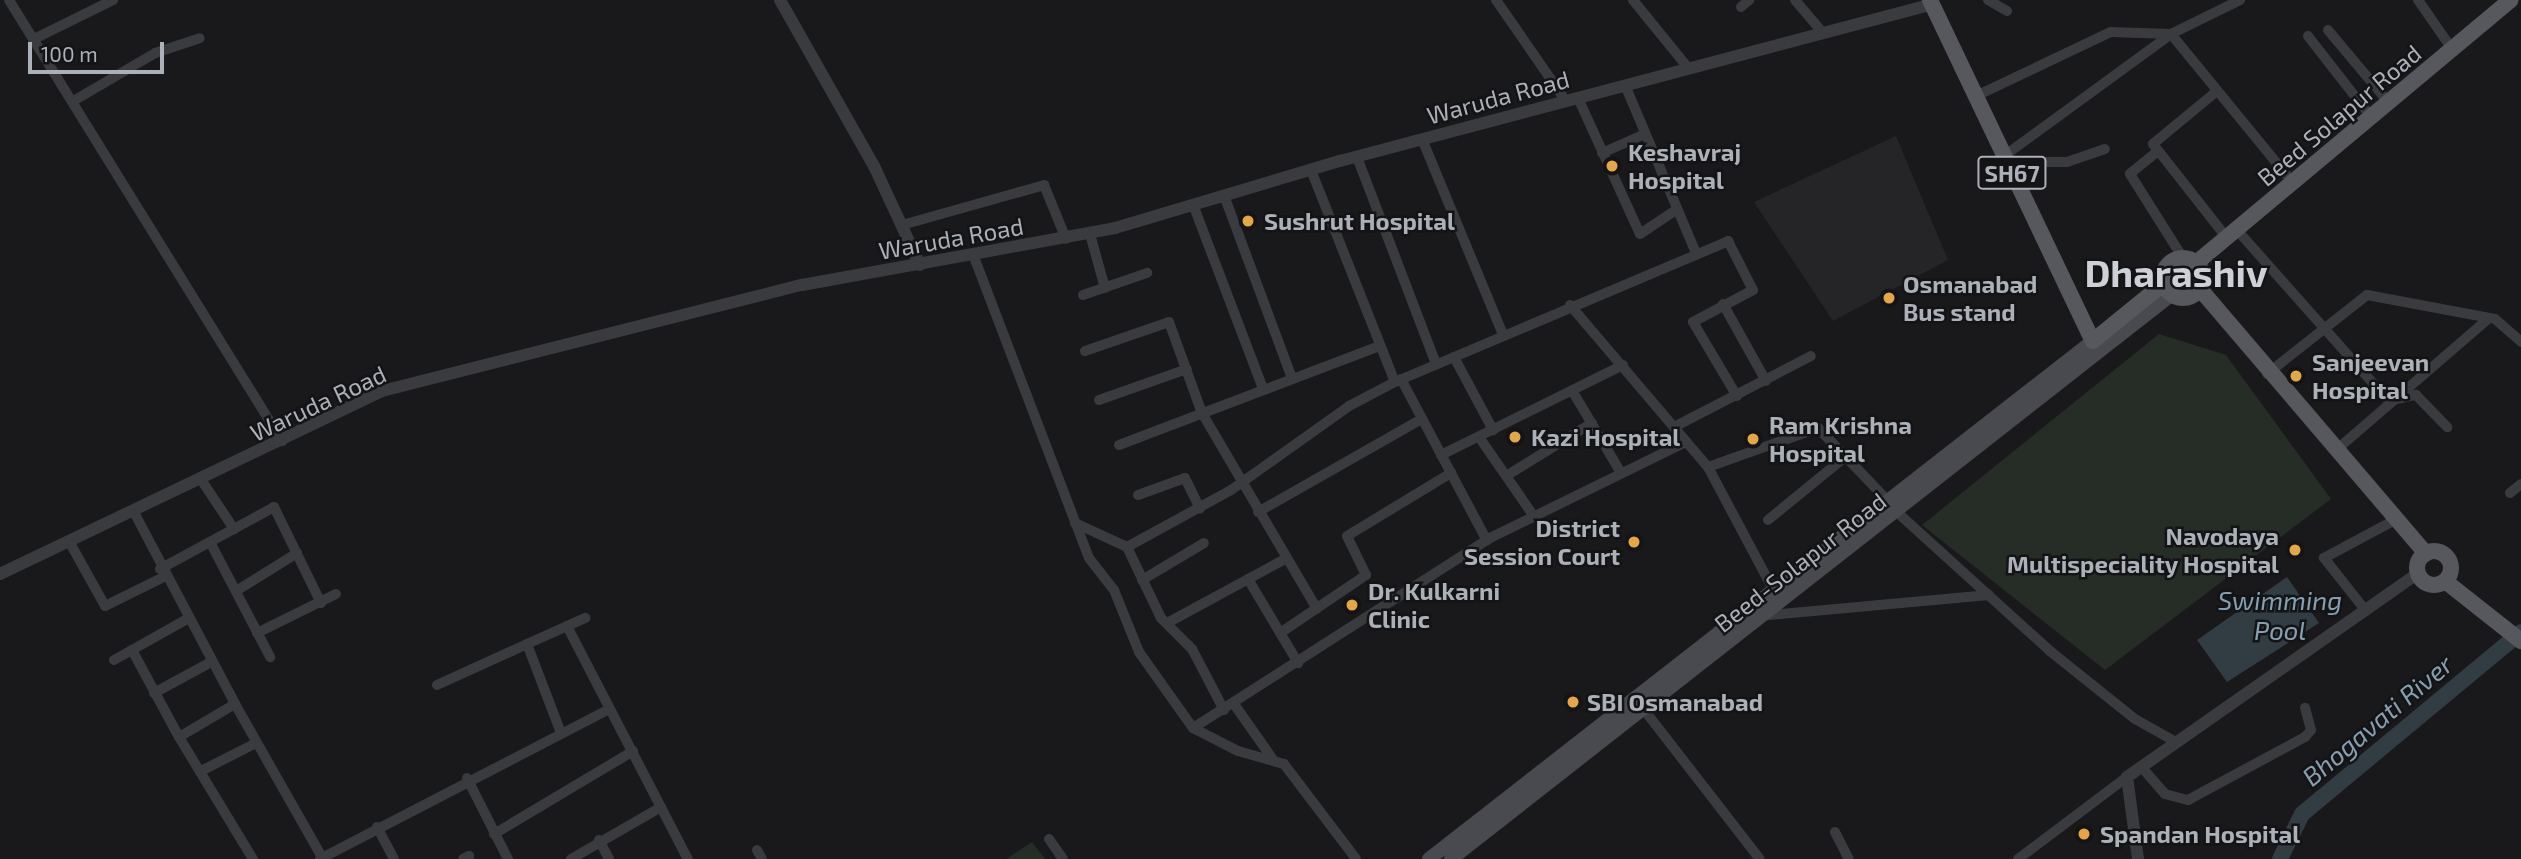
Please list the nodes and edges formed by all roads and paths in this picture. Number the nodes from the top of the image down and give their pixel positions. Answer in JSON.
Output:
{"nodes":[{"id":1,"x":9,"y":0,"type":"edge"},
{"id":2,"x":113,"y":0,"type":"edge"},
{"id":3,"x":780,"y":0,"type":"edge"},
{"id":4,"x":1496,"y":0,"type":"edge"},
{"id":5,"x":1633,"y":0,"type":"edge"},
{"id":6,"x":1795,"y":0,"type":"edge"},
{"id":7,"x":1988,"y":0,"type":"edge"},
{"id":8,"x":2240,"y":0,"type":"edge"},
{"id":9,"x":2418,"y":0,"type":"edge"},
{"id":10,"x":2511,"y":0,"type":"edge"},
{"id":11,"x":1931,"y":2,"type":"edge"},
{"id":12,"x":2007,"y":11,"type":"dead end"},
{"id":13,"x":2328,"y":30,"type":"dead end"},
{"id":14,"x":1823,"y":33,"type":"junction"},
{"id":15,"x":2171,"y":34,"type":"junction"},
{"id":16,"x":2308,"y":36,"type":"dead end"},
{"id":17,"x":36,"y":37,"type":"junction"},
{"id":18,"x":200,"y":38,"type":"dead end"},
{"id":19,"x":2452,"y":50,"type":"junction"},
{"id":20,"x":1689,"y":69,"type":"junction"},
{"id":21,"x":1625,"y":85,"type":"junction"},
{"id":22,"x":2217,"y":91,"type":"junction"},
{"id":23,"x":1976,"y":96,"type":"junction"},
{"id":24,"x":1572,"y":99,"type":"junction"},
{"id":25,"x":75,"y":100,"type":"junction"},
{"id":26,"x":2389,"y":103,"type":"junction"},
{"id":27,"x":2371,"y":117,"type":"junction"},
{"id":28,"x":1645,"y":134,"type":"junction"},
{"id":29,"x":1422,"y":139,"type":"junction"},
{"id":30,"x":2105,"y":149,"type":"dead end"},
{"id":31,"x":2158,"y":150,"type":"junction"},
{"id":32,"x":1602,"y":153,"type":"junction"},
{"id":33,"x":1357,"y":156,"type":"junction"},
{"id":34,"x":2004,"y":156,"type":"junction"},
{"id":35,"x":1311,"y":170,"type":"junction"},
{"id":36,"x":2012,"y":174,"type":"junction"},
{"id":37,"x":2293,"y":183,"type":"junction"},
{"id":38,"x":1225,"y":198,"type":"junction"},
{"id":39,"x":1194,"y":207,"type":"junction"},
{"id":40,"x":1676,"y":211,"type":"junction"},
{"id":41,"x":902,"y":225,"type":"junction"},
{"id":42,"x":1090,"y":234,"type":"junction"},
{"id":43,"x":2232,"y":234,"type":"junction"},
{"id":44,"x":1066,"y":239,"type":"junction"},
{"id":45,"x":1696,"y":253,"type":"junction"},
{"id":46,"x":974,"y":257,"type":"junction"},
{"id":47,"x":2190,"y":260,"type":"junction"},
{"id":48,"x":920,"y":265,"type":"junction"},
{"id":49,"x":1147,"y":273,"type":"dead end"},
{"id":50,"x":1105,"y":288,"type":"junction"},
{"id":51,"x":2167,"y":289,"type":"junction"},
{"id":52,"x":2197,"y":292,"type":"junction"},
{"id":53,"x":1083,"y":295,"type":"dead end"},
{"id":54,"x":1723,"y":304,"type":"junction"},
{"id":55,"x":1570,"y":305,"type":"junction"},
{"id":56,"x":2487,"y":320,"type":"junction"},
{"id":57,"x":2322,"y":327,"type":"junction"},
{"id":58,"x":1503,"y":335,"type":"junction"},
{"id":59,"x":2093,"y":341,"type":"junction"},
{"id":60,"x":2521,"y":342,"type":"edge"},
{"id":61,"x":1379,"y":346,"type":"junction"},
{"id":62,"x":1085,"y":351,"type":"dead end"},
{"id":63,"x":1811,"y":356,"type":"dead end"},
{"id":64,"x":1454,"y":357,"type":"junction"},
{"id":65,"x":1436,"y":364,"type":"junction"},
{"id":66,"x":1623,"y":365,"type":"junction"},
{"id":67,"x":1187,"y":369,"type":"junction"},
{"id":68,"x":2267,"y":374,"type":"junction"},
{"id":69,"x":1293,"y":378,"type":"junction"},
{"id":70,"x":1398,"y":380,"type":"junction"},
{"id":71,"x":1766,"y":381,"type":"junction"},
{"id":72,"x":1263,"y":389,"type":"junction"},
{"id":73,"x":1573,"y":392,"type":"junction"},
{"id":74,"x":1737,"y":396,"type":"junction"},
{"id":75,"x":1099,"y":400,"type":"dead end"},
{"id":76,"x":2389,"y":401,"type":"junction"},
{"id":77,"x":1202,"y":413,"type":"junction"},
{"id":78,"x":1422,"y":419,"type":"junction"},
{"id":79,"x":1592,"y":423,"type":"junction"},
{"id":80,"x":1674,"y":427,"type":"junction"},
{"id":81,"x":2447,"y":427,"type":"dead end"},
{"id":82,"x":1493,"y":430,"type":"junction"},
{"id":83,"x":1479,"y":437,"type":"junction"},
{"id":84,"x":282,"y":441,"type":"junction"},
{"id":85,"x":1686,"y":442,"type":"junction"},
{"id":86,"x":1119,"y":445,"type":"dead end"},
{"id":87,"x":2334,"y":451,"type":"junction"},
{"id":88,"x":1441,"y":455,"type":"junction"},
{"id":89,"x":1845,"y":457,"type":"junction"},
{"id":90,"x":1707,"y":467,"type":"junction"},
{"id":91,"x":1451,"y":473,"type":"junction"},
{"id":92,"x":1621,"y":473,"type":"junction"},
{"id":93,"x":1506,"y":476,"type":"junction"},
{"id":94,"x":202,"y":481,"type":"junction"},
{"id":95,"x":1242,"y":483,"type":"junction"},
{"id":96,"x":2521,"y":484,"type":"edge"},
{"id":97,"x":2511,"y":493,"type":"dead end"},
{"id":98,"x":1138,"y":495,"type":"dead end"},
{"id":99,"x":1894,"y":508,"type":"junction"},
{"id":100,"x":1200,"y":509,"type":"junction"},
{"id":101,"x":1258,"y":512,"type":"junction"},
{"id":102,"x":135,"y":514,"type":"junction"},
{"id":103,"x":1533,"y":515,"type":"junction"},
{"id":104,"x":1768,"y":520,"type":"dead end"},
{"id":105,"x":2393,"y":521,"type":"junction"},
{"id":106,"x":1075,"y":523,"type":"junction"},
{"id":107,"x":234,"y":529,"type":"junction"},
{"id":108,"x":1487,"y":541,"type":"junction"},
{"id":109,"x":210,"y":542,"type":"junction"},
{"id":110,"x":69,"y":543,"type":"junction"},
{"id":111,"x":1204,"y":543,"type":"dead end"},
{"id":112,"x":1127,"y":547,"type":"junction"},
{"id":113,"x":297,"y":553,"type":"junction"},
{"id":114,"x":1286,"y":559,"type":"junction"},
{"id":115,"x":2422,"y":566,"type":"junction"},
{"id":116,"x":162,"y":573,"type":"junction"},
{"id":117,"x":0,"y":574,"type":"edge"},
{"id":118,"x":1248,"y":579,"type":"junction"},
{"id":119,"x":1142,"y":580,"type":"junction"},
{"id":120,"x":2445,"y":581,"type":"junction"},
{"id":121,"x":236,"y":591,"type":"junction"},
{"id":122,"x":1775,"y":593,"type":"junction"},
{"id":123,"x":336,"y":594,"type":"dead end"},
{"id":124,"x":1989,"y":595,"type":"junction"},
{"id":125,"x":321,"y":603,"type":"junction"},
{"id":126,"x":1317,"y":609,"type":"junction"},
{"id":127,"x":2365,"y":611,"type":"junction"},
{"id":128,"x":1769,"y":615,"type":"junction"},
{"id":129,"x":585,"y":618,"type":"dead end"},
{"id":130,"x":187,"y":619,"type":"junction"},
{"id":131,"x":1169,"y":622,"type":"junction"},
{"id":132,"x":567,"y":626,"type":"junction"},
{"id":133,"x":257,"y":633,"type":"junction"},
{"id":134,"x":1280,"y":633,"type":"junction"},
{"id":135,"x":2521,"y":641,"type":"edge"},
{"id":136,"x":527,"y":644,"type":"junction"},
{"id":137,"x":132,"y":650,"type":"junction"},
{"id":138,"x":270,"y":657,"type":"dead end"},
{"id":139,"x":114,"y":660,"type":"dead end"},
{"id":140,"x":211,"y":662,"type":"junction"},
{"id":141,"x":1298,"y":663,"type":"junction"},
{"id":142,"x":437,"y":685,"type":"dead end"},
{"id":143,"x":154,"y":693,"type":"junction"},
{"id":144,"x":1234,"y":704,"type":"junction"},
{"id":145,"x":234,"y":705,"type":"junction"},
{"id":146,"x":2305,"y":708,"type":"dead end"},
{"id":147,"x":607,"y":710,"type":"junction"},
{"id":148,"x":1224,"y":710,"type":"junction"},
{"id":149,"x":1645,"y":710,"type":"junction"},
{"id":150,"x":1194,"y":728,"type":"junction"},
{"id":151,"x":561,"y":733,"type":"junction"},
{"id":152,"x":178,"y":737,"type":"junction"},
{"id":153,"x":2176,"y":742,"type":"junction"},
{"id":154,"x":256,"y":743,"type":"junction"},
{"id":155,"x":633,"y":751,"type":"junction"},
{"id":156,"x":1274,"y":761,"type":"junction"},
{"id":157,"x":201,"y":771,"type":"junction"},
{"id":158,"x":2145,"y":771,"type":"junction"},
{"id":159,"x":467,"y":778,"type":"junction"},
{"id":160,"x":2128,"y":780,"type":"junction"},
{"id":161,"x":661,"y":807,"type":"junction"},
{"id":162,"x":377,"y":827,"type":"junction"},
{"id":163,"x":1835,"y":832,"type":"dead end"},
{"id":164,"x":494,"y":834,"type":"junction"},
{"id":165,"x":1049,"y":839,"type":"dead end"},
{"id":166,"x":599,"y":840,"type":"junction"},
{"id":167,"x":253,"y":859,"type":"edge"},
{"id":168,"x":322,"y":859,"type":"edge"},
{"id":169,"x":394,"y":859,"type":"edge"},
{"id":170,"x":508,"y":859,"type":"edge"},
{"id":171,"x":571,"y":859,"type":"edge"},
{"id":172,"x":609,"y":859,"type":"edge"},
{"id":173,"x":688,"y":859,"type":"edge"},
{"id":174,"x":1063,"y":859,"type":"edge"},
{"id":175,"x":1356,"y":859,"type":"edge"},
{"id":176,"x":1429,"y":859,"type":"edge"},
{"id":177,"x":1451,"y":859,"type":"edge"},
{"id":178,"x":1760,"y":859,"type":"edge"},
{"id":179,"x":1849,"y":859,"type":"edge"},
{"id":180,"x":2018,"y":859,"type":"edge"},
{"id":181,"x":2138,"y":859,"type":"edge"}],
"edges":[{"from":1,"to":17,"type":"street"},
{"from":2,"to":17,"type":"street"},
{"from":3,"to":41,"type":"street"},
{"from":4,"to":24,"type":"street"},
{"from":5,"to":20,"type":"street"},
{"from":6,"to":14,"type":"street"},
{"from":7,"to":12,"type":"street"},
{"from":8,"to":15,"type":"street"},
{"from":9,"to":19,"type":"street"},
{"from":10,"to":19,"type":"main road","name":"Beed Solapur Road"},
{"from":11,"to":14,"type":"street","name":"Waruda Road"},
{"from":11,"to":23,"type":"main road","number":"SH67"},
{"from":13,"to":26,"type":"street"},
{"from":14,"to":20,"type":"street","name":"Waruda Road"},
{"from":15,"to":22,"type":"street"},
{"from":15,"to":23,"type":"street"},
{"from":15,"to":34,"type":"street"},
{"from":16,"to":27,"type":"street"},
{"from":17,"to":25,"type":"street"},
{"from":18,"to":25,"type":"street"},
{"from":19,"to":26,"type":"main road","name":"Beed Solapur Road"},
{"from":20,"to":21,"type":"street","name":"Waruda Road"},
{"from":21,"to":24,"type":"street","name":"Waruda Road"},
{"from":21,"to":28,"type":"street"},
{"from":22,"to":31,"type":"street"},
{"from":22,"to":37,"type":"street"},
{"from":23,"to":34,"type":"main road","number":"SH67"},
{"from":24,"to":29,"type":"street","name":"Waruda Road"},
{"from":24,"to":32,"type":"street"},
{"from":25,"to":84,"type":"street"},
{"from":26,"to":27,"type":"main road","name":"Beed Solapur Road"},
{"from":27,"to":37,"type":"main road","name":"Beed Solapur Road"},
{"from":28,"to":32,"type":"street"},
{"from":28,"to":40,"type":"street"},
{"from":29,"to":33,"type":"street","name":"Waruda Road"},
{"from":29,"to":58,"type":"street"},
{"from":30,"to":36,"type":"street"},
{"from":31,"to":43,"type":"street"},
{"from":31,"to":47,"type":"street"},
{"from":32,"to":40,"type":"street"},
{"from":33,"to":35,"type":"street","name":"Waruda Road"},
{"from":33,"to":65,"type":"street"},
{"from":34,"to":36,"type":"main road","number":"SH67"},
{"from":35,"to":38,"type":"street","name":"Waruda Road"},
{"from":35,"to":61,"type":"street"},
{"from":36,"to":59,"type":"main road","number":"SH67"},
{"from":37,"to":43,"type":"main road","name":"Beed Solapur Road"},
{"from":38,"to":39,"type":"street","name":"Waruda Road"},
{"from":38,"to":69,"type":"street"},
{"from":39,"to":42,"type":"street","name":"Waruda Road"},
{"from":39,"to":72,"type":"street"},
{"from":40,"to":45,"type":"street"},
{"from":41,"to":44,"type":"street"},
{"from":41,"to":48,"type":"street"},
{"from":42,"to":44,"type":"street","name":"Waruda Road"},
{"from":42,"to":50,"type":"street"},
{"from":43,"to":47,"type":"main road","name":"Beed Solapur Road"},
{"from":43,"to":57,"type":"street"},
{"from":44,"to":46,"type":"street","name":"Waruda Road"},
{"from":45,"to":54,"type":"street"},
{"from":45,"to":55,"type":"street"},
{"from":46,"to":48,"type":"street","name":"Waruda Road"},
{"from":46,"to":106,"type":"street"},
{"from":47,"to":51,"type":"main road","name":"Beed Solapur Road"},
{"from":47,"to":52,"type":"main road"},
{"from":48,"to":84,"type":"street","name":"Waruda Road"},
{"from":49,"to":50,"type":"street"},
{"from":50,"to":53,"type":"street"},
{"from":51,"to":52,"type":"main road"},
{"from":51,"to":59,"type":"main road"},
{"from":51,"to":99,"type":"main road","name":"Beed-Solapur Road"},
{"from":52,"to":68,"type":"main road"},
{"from":52,"to":105,"type":"main road"},
{"from":54,"to":71,"type":"street"},
{"from":54,"to":74,"type":"street"},
{"from":55,"to":58,"type":"street"},
{"from":55,"to":66,"type":"street"},
{"from":56,"to":57,"type":"street"},
{"from":56,"to":60,"type":"street"},
{"from":56,"to":76,"type":"street"},
{"from":57,"to":68,"type":"street"},
{"from":57,"to":76,"type":"street"},
{"from":58,"to":64,"type":"street"},
{"from":59,"to":99,"type":"main road","name":"Beed-Solapur Road"},
{"from":61,"to":69,"type":"street"},
{"from":61,"to":70,"type":"street"},
{"from":62,"to":67,"type":"street"},
{"from":63,"to":71,"type":"street"},
{"from":64,"to":65,"type":"street"},
{"from":64,"to":82,"type":"street"},
{"from":65,"to":70,"type":"street"},
{"from":66,"to":73,"type":"street"},
{"from":66,"to":80,"type":"street"},
{"from":67,"to":75,"type":"street"},
{"from":67,"to":77,"type":"street"},
{"from":68,"to":87,"type":"main road"},
{"from":69,"to":72,"type":"street"},
{"from":70,"to":78,"type":"street"},
{"from":70,"to":95,"type":"street"},
{"from":71,"to":74,"type":"street"},
{"from":72,"to":77,"type":"street"},
{"from":73,"to":79,"type":"street"},
{"from":73,"to":82,"type":"street"},
{"from":74,"to":80,"type":"street"},
{"from":76,"to":81,"type":"street"},
{"from":76,"to":87,"type":"street"},
{"from":77,"to":86,"type":"street"},
{"from":77,"to":95,"type":"street"},
{"from":78,"to":88,"type":"street"},
{"from":78,"to":101,"type":"street"},
{"from":79,"to":92,"type":"street"},
{"from":79,"to":93,"type":"street"},
{"from":80,"to":85,"type":"street"},
{"from":82,"to":83,"type":"street"},
{"from":83,"to":88,"type":"street"},
{"from":83,"to":93,"type":"street"},
{"from":84,"to":94,"type":"street","name":"Waruda Road"},
{"from":85,"to":90,"type":"street"},
{"from":85,"to":92,"type":"street"},
{"from":87,"to":105,"type":"main road"},
{"from":88,"to":91,"type":"street"},
{"from":89,"to":90,"type":"street"},
{"from":89,"to":99,"type":"street"},
{"from":89,"to":104,"type":"street"},
{"from":90,"to":122,"type":"street"},
{"from":91,"to":108,"type":"street"},
{"from":91,"to":126,"type":"street"},
{"from":92,"to":103,"type":"street"},
{"from":93,"to":103,"type":"street"},
{"from":94,"to":102,"type":"street","name":"Waruda Road"},
{"from":94,"to":107,"type":"street"},
{"from":95,"to":100,"type":"street"},
{"from":95,"to":101,"type":"street"},
{"from":96,"to":97,"type":"street"},
{"from":98,"to":100,"type":"street"},
{"from":99,"to":122,"type":"main road","name":"Beed-Solapur Road"},
{"from":99,"to":124,"type":"street"},
{"from":99,"to":128,"type":"main road","name":"Beed-Solapur Road"},
{"from":100,"to":112,"type":"street"},
{"from":101,"to":114,"type":"street"},
{"from":102,"to":110,"type":"street","name":"Waruda Road"},
{"from":102,"to":116,"type":"street"},
{"from":103,"to":108,"type":"street"},
{"from":105,"to":115,"type":"main road"},
{"from":105,"to":127,"type":"street"},
{"from":106,"to":112,"type":"street"},
{"from":106,"to":150,"type":"street"},
{"from":107,"to":109,"type":"street"},
{"from":107,"to":113,"type":"street"},
{"from":108,"to":141,"type":"street"},
{"from":109,"to":116,"type":"street"},
{"from":109,"to":121,"type":"street"},
{"from":110,"to":116,"type":"street"},
{"from":110,"to":117,"type":"street","name":"Waruda Road"},
{"from":111,"to":119,"type":"street"},
{"from":112,"to":119,"type":"street"},
{"from":113,"to":121,"type":"street"},
{"from":113,"to":125,"type":"street"},
{"from":114,"to":118,"type":"street"},
{"from":114,"to":126,"type":"street"},
{"from":115,"to":120,"type":"main road"},
{"from":115,"to":120,"type":"main road"},
{"from":115,"to":127,"type":"street"},
{"from":115,"to":158,"type":"street"},
{"from":116,"to":130,"type":"street"},
{"from":118,"to":131,"type":"street"},
{"from":118,"to":134,"type":"street"},
{"from":119,"to":131,"type":"street"},
{"from":120,"to":135,"type":"main road"},
{"from":121,"to":133,"type":"street"},
{"from":122,"to":176,"type":"main road","name":"Beed-Solapur Road"},
{"from":123,"to":125,"type":"street"},
{"from":124,"to":128,"type":"street"},
{"from":124,"to":153,"type":"street"},
{"from":125,"to":133,"type":"street"},
{"from":126,"to":134,"type":"street"},
{"from":127,"to":153,"type":"street"},
{"from":128,"to":149,"type":"main road","name":"Beed-Solapur Road"},
{"from":129,"to":132,"type":"street"},
{"from":130,"to":137,"type":"street"},
{"from":130,"to":140,"type":"street"},
{"from":131,"to":148,"type":"street"},
{"from":132,"to":136,"type":"street"},
{"from":132,"to":147,"type":"street"},
{"from":133,"to":138,"type":"street"},
{"from":134,"to":141,"type":"street"},
{"from":136,"to":142,"type":"street"},
{"from":136,"to":151,"type":"street"},
{"from":137,"to":139,"type":"street"},
{"from":137,"to":143,"type":"street"},
{"from":140,"to":143,"type":"street"},
{"from":140,"to":145,"type":"street"},
{"from":141,"to":144,"type":"street"},
{"from":143,"to":152,"type":"street"},
{"from":144,"to":148,"type":"street"},
{"from":144,"to":156,"type":"street"},
{"from":145,"to":152,"type":"street"},
{"from":145,"to":154,"type":"street"},
{"from":146,"to":158,"type":"street"},
{"from":147,"to":151,"type":"street"},
{"from":147,"to":155,"type":"street"},
{"from":148,"to":150,"type":"street"},
{"from":149,"to":177,"type":"main road","name":"Beed-Solapur Road"},
{"from":149,"to":178,"type":"street"},
{"from":150,"to":156,"type":"street"},
{"from":151,"to":159,"type":"street"},
{"from":152,"to":157,"type":"street"},
{"from":153,"to":160,"type":"street"},
{"from":154,"to":157,"type":"street"},
{"from":154,"to":168,"type":"street"},
{"from":155,"to":161,"type":"street"},
{"from":155,"to":164,"type":"street"},
{"from":156,"to":175,"type":"street"},
{"from":157,"to":167,"type":"street"},
{"from":158,"to":160,"type":"street"},
{"from":159,"to":162,"type":"street"},
{"from":159,"to":164,"type":"street"},
{"from":160,"to":180,"type":"street"},
{"from":160,"to":181,"type":"street"},
{"from":161,"to":166,"type":"street"},
{"from":161,"to":173,"type":"street"},
{"from":162,"to":168,"type":"street"},
{"from":162,"to":169,"type":"street"},
{"from":163,"to":179,"type":"street"},
{"from":164,"to":170,"type":"street"},
{"from":165,"to":174,"type":"street"},
{"from":166,"to":171,"type":"street"},
{"from":166,"to":172,"type":"street"}]}
